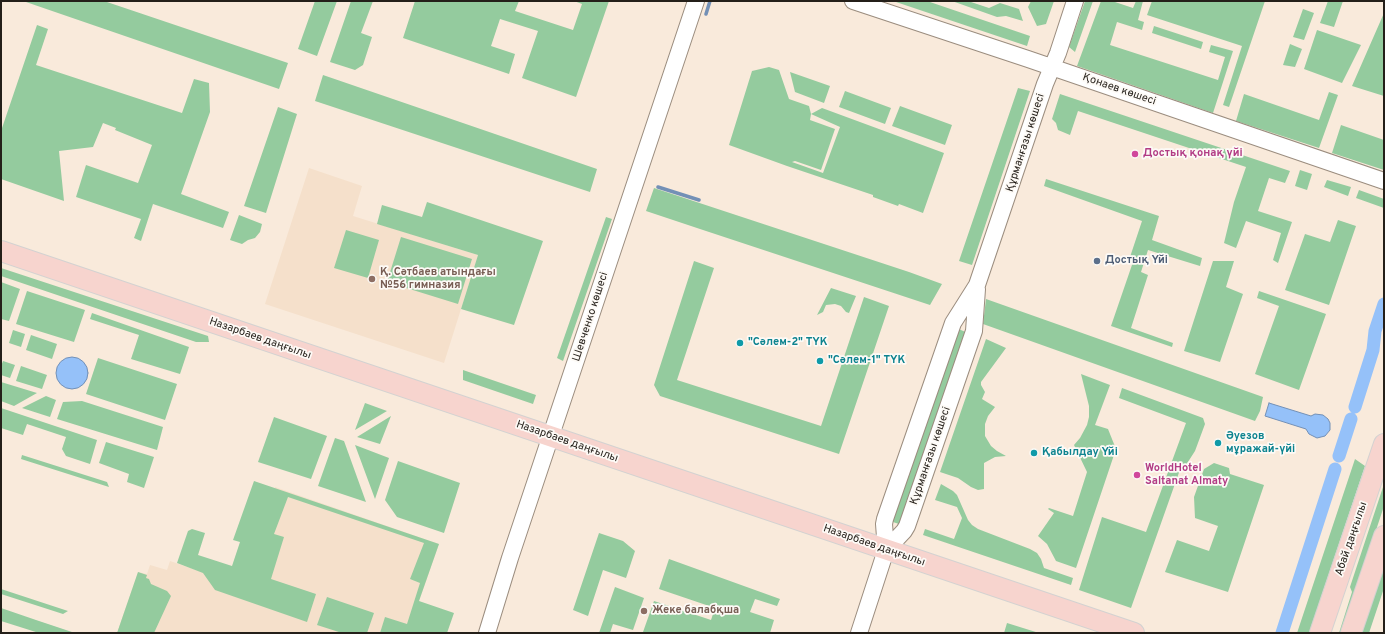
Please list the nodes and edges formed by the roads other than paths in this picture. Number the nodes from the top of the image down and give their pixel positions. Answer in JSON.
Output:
{"nodes":[{"id":1,"x":696,"y":1,"type":"edge"},
{"id":2,"x":853,"y":1,"type":"edge"},
{"id":3,"x":1075,"y":1,"type":"edge"},
{"id":4,"x":1052,"y":67,"type":"junction"},
{"id":5,"x":1384,"y":180,"type":"edge"},
{"id":6,"x":1,"y":251,"type":"edge"},
{"id":7,"x":977,"y":285,"type":"junction"},
{"id":8,"x":551,"y":437,"type":"junction"},
{"id":9,"x":1384,"y":444,"type":"edge"},
{"id":10,"x":1384,"y":536,"type":"edge"},
{"id":11,"x":886,"y":550,"type":"junction"},
{"id":12,"x":487,"y":633,"type":"edge"},
{"id":13,"x":859,"y":633,"type":"edge"},
{"id":14,"x":1134,"y":633,"type":"edge"},
{"id":15,"x":1320,"y":633,"type":"edge"},
{"id":16,"x":1351,"y":633,"type":"edge"}],
"edges":[{"from":1,"to":8,"type":"street","name":"Шевченко көшесі"},
{"from":2,"to":4,"type":"street","name":"Қонаев көшесі"},
{"from":3,"to":4,"type":"street","name":"Құрманғазы көшесі"},
{"from":4,"to":5,"type":"street","name":"Қонаев көшесі"},
{"from":4,"to":7,"type":"street","name":"Құрманғазы көшесі"},
{"from":6,"to":8,"type":"main road","name":"Назарбаев даңғылы"},
{"from":7,"to":11,"type":"street","name":"Құрманғазы көшесі"},
{"from":7,"to":11,"type":"street","name":"Құрманғазы көшесі"},
{"from":8,"to":11,"type":"main road","name":"Назарбаев даңғылы"},
{"from":8,"to":12,"type":"street","name":"Шевченко көшесі"},
{"from":9,"to":15,"type":"main road","name":"Абай даңғылы"},
{"from":10,"to":16,"type":"main road"},
{"from":11,"to":13,"type":"street","name":"Құрманғазы көшесі"},
{"from":11,"to":14,"type":"main road","name":"Назарбаев даңғылы"}]}
